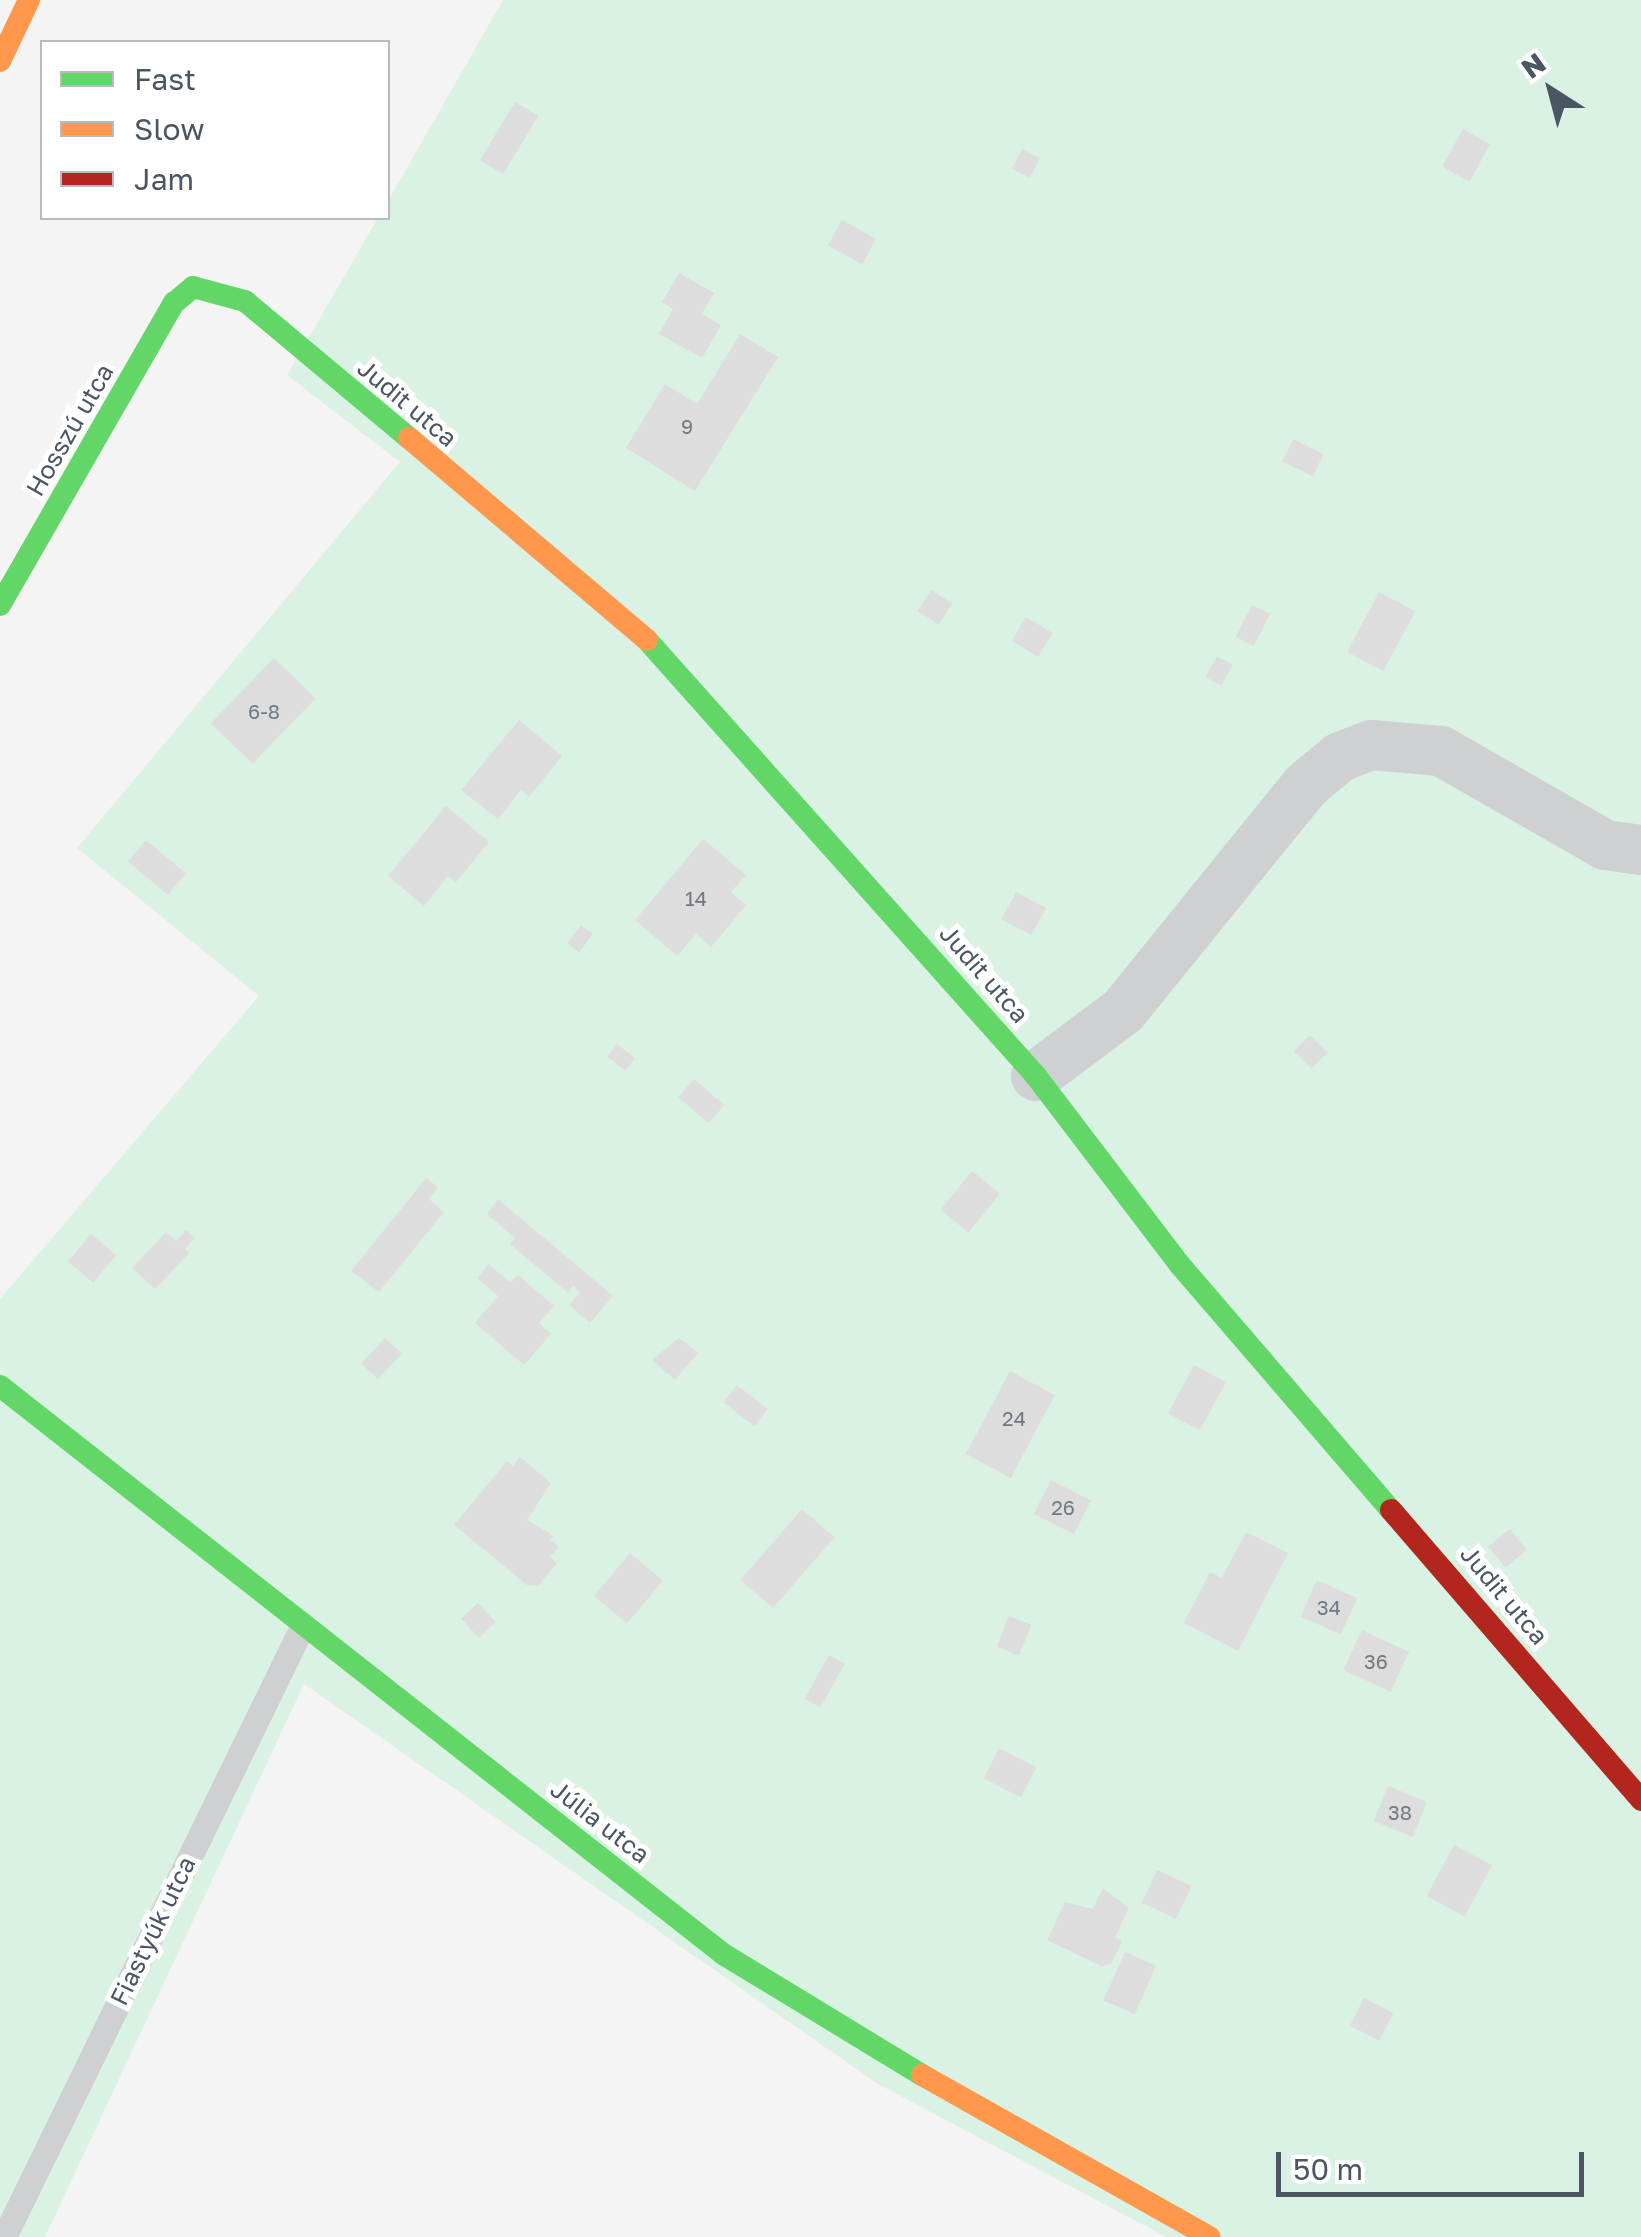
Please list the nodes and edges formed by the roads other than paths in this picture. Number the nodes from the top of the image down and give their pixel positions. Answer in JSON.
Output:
{"nodes":[{"id":1,"x":29,"y":0,"type":"edge"},
{"id":2,"x":0,"y":61,"type":"edge"},
{"id":3,"x":193,"y":287,"type":"joint"},
{"id":4,"x":0,"y":605,"type":"edge"},
{"id":5,"x":1641,"y":850,"type":"edge"},
{"id":6,"x":1036,"y":1076,"type":"junction"},
{"id":7,"x":0,"y":1386,"type":"edge"},
{"id":8,"x":302,"y":1626,"type":"junction"},
{"id":9,"x":1641,"y":1800,"type":"edge"},
{"id":10,"x":1194,"y":2233,"type":"edge"},
{"id":11,"x":4,"y":2237,"type":"edge"}],
"edges":[{"from":1,"to":2,"type":"main road"},
{"from":3,"to":4,"type":"main road","name":"Hosszú utca"},
{"from":3,"to":6,"type":"main road","name":"Judit utca"},
{"from":5,"to":6,"type":"street"},
{"from":6,"to":9,"type":"main road","name":"Judit utca"},
{"from":7,"to":8,"type":"main road","name":"Júlia utca"},
{"from":8,"to":10,"type":"main road","name":"Júlia utca"},
{"from":8,"to":11,"type":"lane","name":"Fiastyúk utca"}]}
